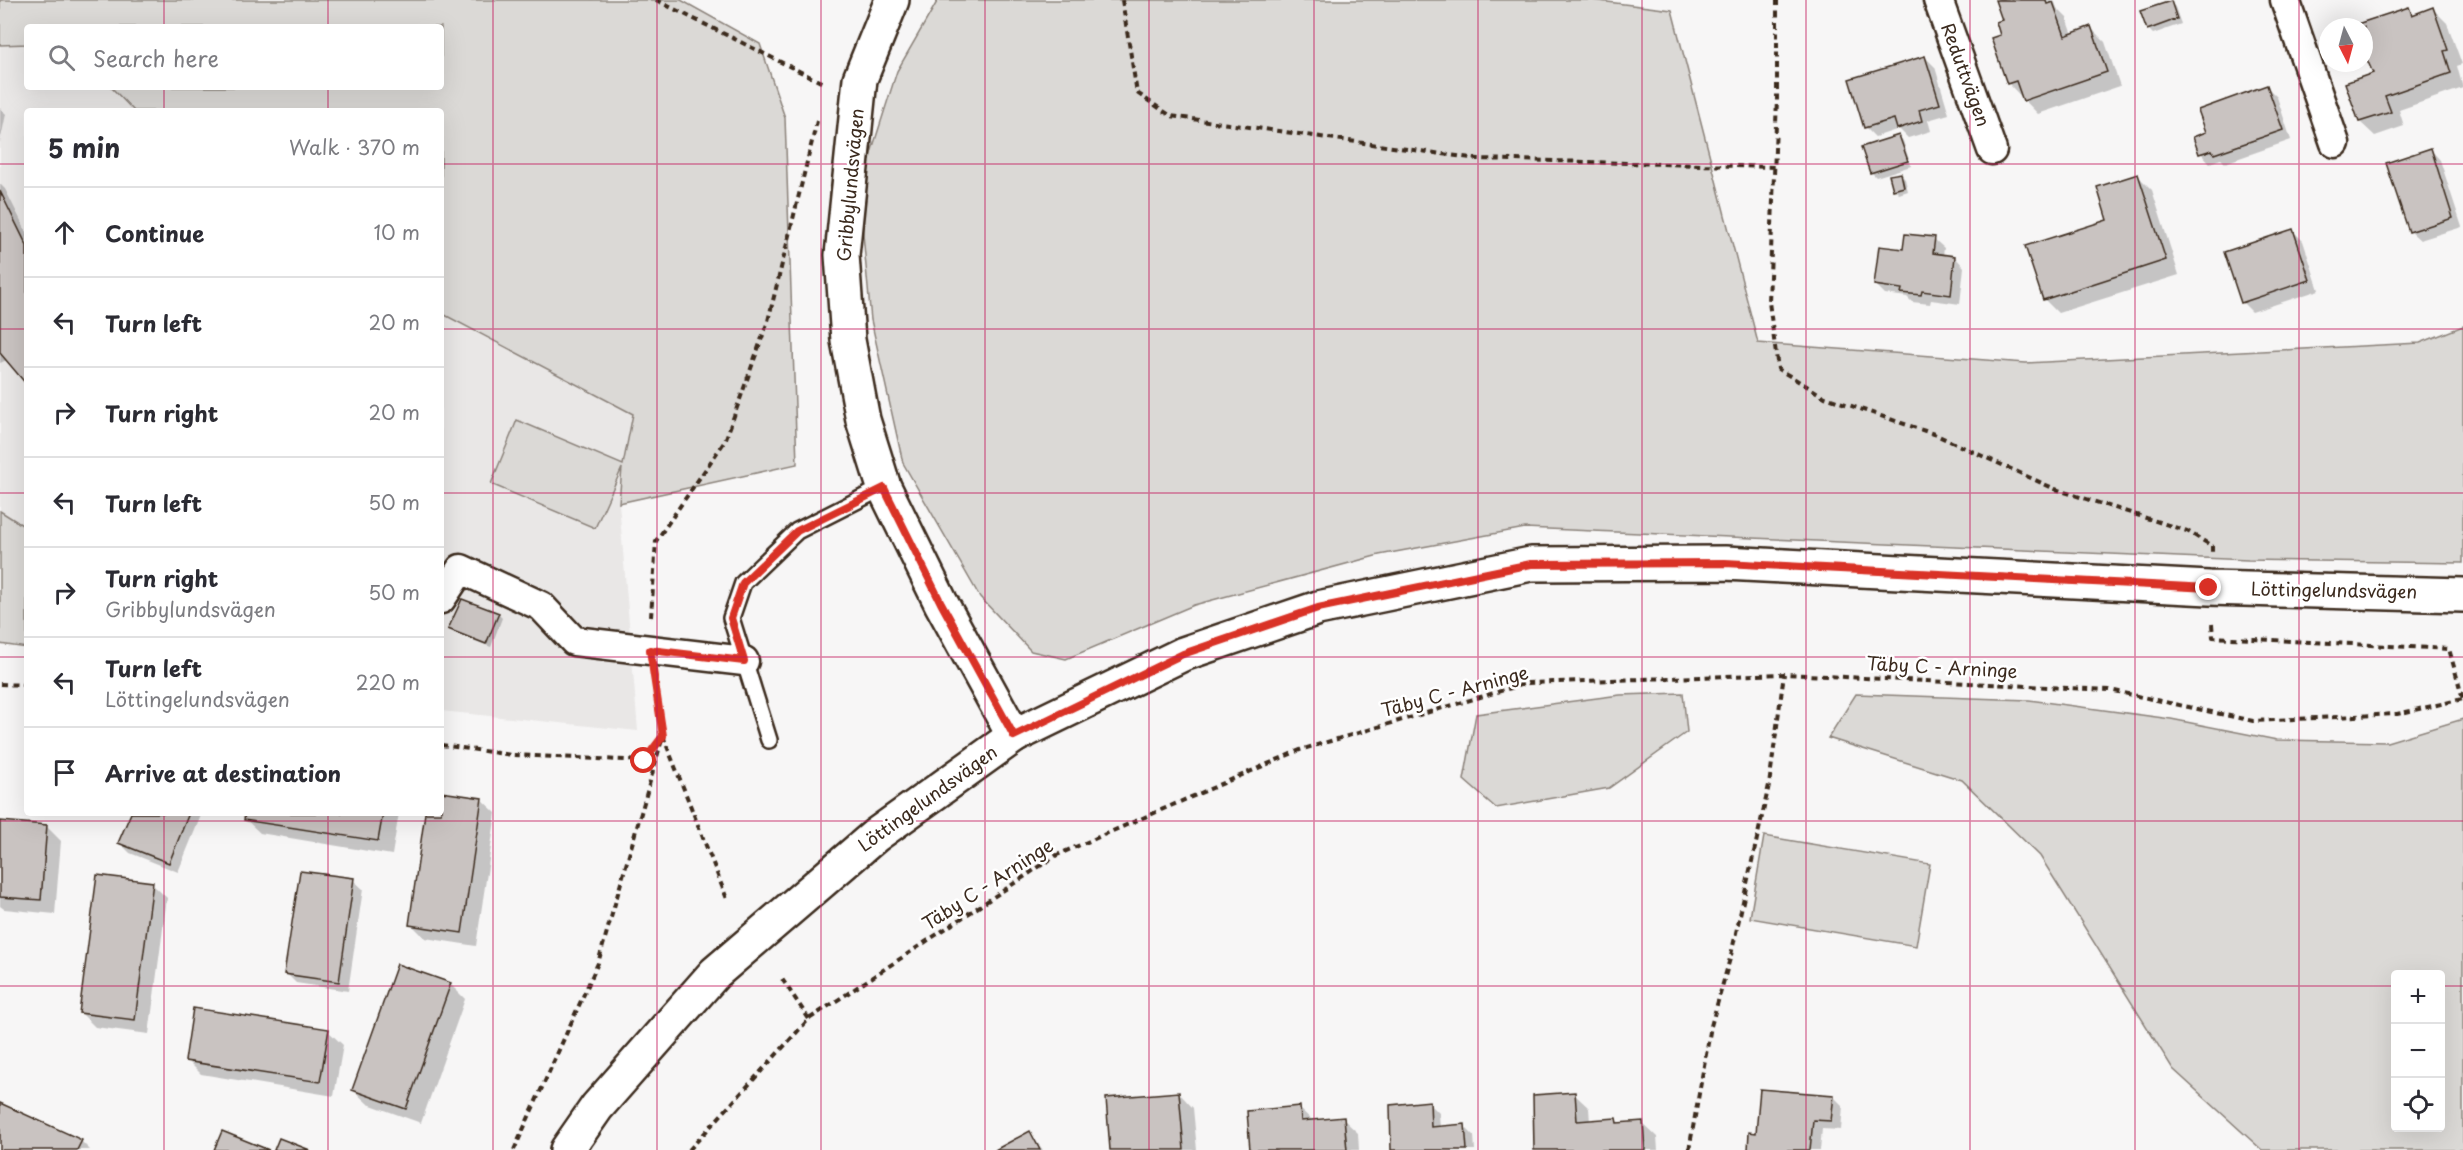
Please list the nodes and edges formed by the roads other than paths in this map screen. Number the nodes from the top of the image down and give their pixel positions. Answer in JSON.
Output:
{"nodes":[{"id":1,"x":892,"y":0,"type":"edge"},
{"id":2,"x":1938,"y":0,"type":"edge"},
{"id":3,"x":2285,"y":0,"type":"edge"},
{"id":4,"x":2335,"y":143,"type":"dead end"},
{"id":5,"x":1992,"y":150,"type":"dead end"},
{"id":6,"x":884,"y":488,"type":"junction"},
{"id":7,"x":444,"y":594,"type":"edge"},
{"id":8,"x":2463,"y":595,"type":"edge"},
{"id":9,"x":744,"y":661,"type":"junction"},
{"id":10,"x":1014,"y":736,"type":"junction"},
{"id":11,"x":769,"y":740,"type":"dead end"},
{"id":12,"x":567,"y":1150,"type":"edge"}],
"edges":[{"from":1,"to":6,"type":"main road","name":"Gribbylundsvägen"},
{"from":2,"to":5,"type":"street","name":"Reduttvägen"},
{"from":3,"to":4,"type":"street"},
{"from":6,"to":9,"type":"lane"},
{"from":6,"to":10,"type":"main road","name":"Gribbylundsvägen"},
{"from":7,"to":9,"type":"street"},
{"from":8,"to":10,"type":"main road","name":"Löttingelundsvägen"},
{"from":9,"to":11,"type":"lane"},
{"from":10,"to":12,"type":"main road","name":"Löttingelundsvägen"}]}
